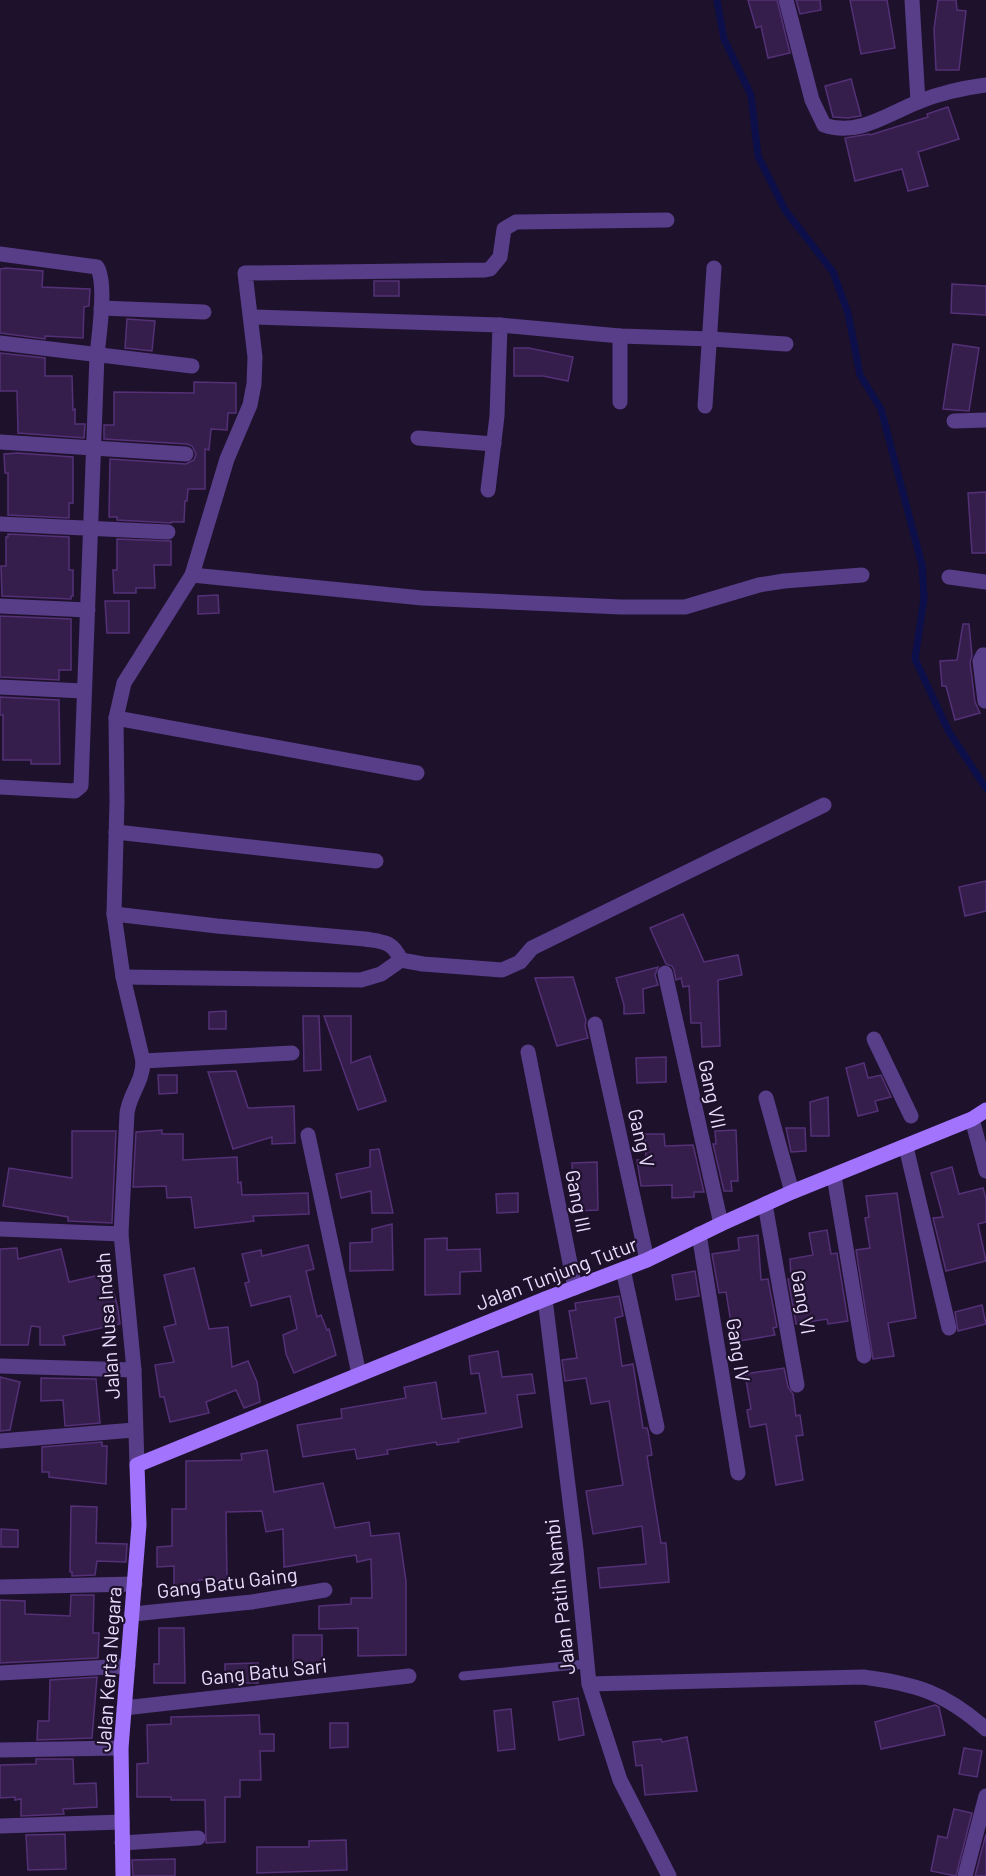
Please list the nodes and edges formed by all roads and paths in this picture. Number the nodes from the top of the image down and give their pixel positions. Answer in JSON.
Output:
{"nodes":[{"id":1,"x":786,"y":0,"type":"edge"},
{"id":2,"x":912,"y":0,"type":"edge"},
{"id":3,"x":986,"y":85,"type":"edge"},
{"id":4,"x":918,"y":102,"type":"junction"},
{"id":5,"x":667,"y":220,"type":"dead end"},
{"id":6,"x":0,"y":254,"type":"edge"},
{"id":7,"x":714,"y":268,"type":"dead end"},
{"id":8,"x":102,"y":308,"type":"junction"},
{"id":9,"x":204,"y":312,"type":"dead end"},
{"id":10,"x":251,"y":317,"type":"junction"},
{"id":11,"x":500,"y":325,"type":"junction"},
{"id":12,"x":620,"y":336,"type":"junction"},
{"id":13,"x":711,"y":339,"type":"junction"},
{"id":14,"x":0,"y":343,"type":"edge"},
{"id":15,"x":786,"y":345,"type":"dead end"},
{"id":16,"x":98,"y":355,"type":"junction"},
{"id":17,"x":192,"y":366,"type":"dead end"},
{"id":18,"x":620,"y":402,"type":"dead end"},
{"id":19,"x":705,"y":406,"type":"dead end"},
{"id":20,"x":986,"y":420,"type":"edge"},
{"id":21,"x":954,"y":421,"type":"dead end"},
{"id":22,"x":417,"y":438,"type":"dead end"},
{"id":23,"x":0,"y":442,"type":"edge"},
{"id":24,"x":494,"y":444,"type":"junction"},
{"id":25,"x":94,"y":449,"type":"junction"},
{"id":26,"x":186,"y":454,"type":"dead end"},
{"id":27,"x":488,"y":490,"type":"dead end"},
{"id":28,"x":0,"y":524,"type":"edge"},
{"id":29,"x":91,"y":529,"type":"junction"},
{"id":30,"x":168,"y":532,"type":"dead end"},
{"id":31,"x":192,"y":575,"type":"junction"},
{"id":32,"x":862,"y":576,"type":"dead end"},
{"id":33,"x":949,"y":577,"type":"dead end"},
{"id":34,"x":986,"y":582,"type":"edge"},
{"id":35,"x":0,"y":606,"type":"edge"},
{"id":36,"x":88,"y":610,"type":"junction"},
{"id":37,"x":986,"y":655,"type":"edge"},
{"id":38,"x":0,"y":687,"type":"edge"},
{"id":39,"x":83,"y":691,"type":"junction"},
{"id":40,"x":984,"y":701,"type":"dead end"},
{"id":41,"x":116,"y":718,"type":"junction"},
{"id":42,"x":417,"y":773,"type":"dead end"},
{"id":43,"x":0,"y":787,"type":"edge"},
{"id":44,"x":824,"y":805,"type":"dead end"},
{"id":45,"x":116,"y":832,"type":"junction"},
{"id":46,"x":376,"y":861,"type":"dead end"},
{"id":47,"x":114,"y":914,"type":"junction"},
{"id":48,"x":401,"y":960,"type":"junction"},
{"id":49,"x":665,"y":972,"type":"dead end"},
{"id":50,"x":123,"y":977,"type":"junction"},
{"id":51,"x":595,"y":1024,"type":"dead end"},
{"id":52,"x":874,"y":1039,"type":"dead end"},
{"id":53,"x":528,"y":1052,"type":"dead end"},
{"id":54,"x":292,"y":1053,"type":"dead end"},
{"id":55,"x":142,"y":1061,"type":"junction"},
{"id":56,"x":766,"y":1098,"type":"dead end"},
{"id":57,"x":986,"y":1110,"type":"edge"},
{"id":58,"x":911,"y":1116,"type":"dead end"},
{"id":59,"x":972,"y":1119,"type":"junction"},
{"id":60,"x":308,"y":1135,"type":"dead end"},
{"id":61,"x":906,"y":1147,"type":"junction"},
{"id":62,"x":986,"y":1171,"type":"edge"},
{"id":63,"x":834,"y":1176,"type":"junction"},
{"id":64,"x":792,"y":1192,"type":"junction"},
{"id":65,"x":765,"y":1204,"type":"junction"},
{"id":66,"x":721,"y":1224,"type":"junction"},
{"id":67,"x":0,"y":1228,"type":"edge"},
{"id":68,"x":122,"y":1234,"type":"junction"},
{"id":69,"x":699,"y":1234,"type":"junction"},
{"id":70,"x":647,"y":1260,"type":"junction"},
{"id":71,"x":623,"y":1269,"type":"junction"},
{"id":72,"x":575,"y":1288,"type":"junction"},
{"id":73,"x":545,"y":1299,"type":"junction"},
{"id":74,"x":949,"y":1328,"type":"dead end"},
{"id":75,"x":864,"y":1356,"type":"dead end"},
{"id":76,"x":0,"y":1366,"type":"edge"},
{"id":77,"x":134,"y":1370,"type":"junction"},
{"id":78,"x":359,"y":1374,"type":"junction"},
{"id":79,"x":797,"y":1385,"type":"dead end"},
{"id":80,"x":657,"y":1427,"type":"dead end"},
{"id":81,"x":134,"y":1430,"type":"junction"},
{"id":82,"x":0,"y":1441,"type":"edge"},
{"id":83,"x":137,"y":1465,"type":"junction"},
{"id":84,"x":738,"y":1473,"type":"dead end"},
{"id":85,"x":135,"y":1584,"type":"junction"},
{"id":86,"x":0,"y":1587,"type":"edge"},
{"id":87,"x":326,"y":1590,"type":"dead end"},
{"id":88,"x":133,"y":1614,"type":"junction"},
{"id":89,"x":586,"y":1664,"type":"junction"},
{"id":90,"x":129,"y":1666,"type":"junction"},
{"id":91,"x":0,"y":1673,"type":"edge"},
{"id":92,"x":409,"y":1676,"type":"dead end"},
{"id":93,"x":463,"y":1676,"type":"dead end"},
{"id":94,"x":589,"y":1684,"type":"junction"},
{"id":95,"x":124,"y":1708,"type":"junction"},
{"id":96,"x":986,"y":1729,"type":"edge"},
{"id":97,"x":122,"y":1748,"type":"junction"},
{"id":98,"x":0,"y":1750,"type":"edge"},
{"id":99,"x":986,"y":1796,"type":"edge"},
{"id":100,"x":122,"y":1822,"type":"junction"},
{"id":101,"x":0,"y":1826,"type":"edge"},
{"id":102,"x":198,"y":1838,"type":"dead end"},
{"id":103,"x":122,"y":1843,"type":"junction"},
{"id":104,"x":123,"y":1876,"type":"edge"},
{"id":105,"x":669,"y":1876,"type":"edge"},
{"id":106,"x":964,"y":1876,"type":"edge"}],
"edges":[{"from":1,"to":4,"type":"street"},
{"from":2,"to":4,"type":"street"},
{"from":3,"to":4,"type":"street"},
{"from":5,"to":10,"type":"street"},
{"from":6,"to":8,"type":"street"},
{"from":7,"to":13,"type":"street"},
{"from":8,"to":9,"type":"street"},
{"from":8,"to":16,"type":"street"},
{"from":10,"to":11,"type":"street"},
{"from":10,"to":31,"type":"street"},
{"from":11,"to":12,"type":"street"},
{"from":11,"to":24,"type":"street"},
{"from":12,"to":13,"type":"street"},
{"from":12,"to":18,"type":"street"},
{"from":13,"to":15,"type":"street"},
{"from":13,"to":19,"type":"street"},
{"from":14,"to":16,"type":"street"},
{"from":16,"to":17,"type":"street"},
{"from":16,"to":25,"type":"street"},
{"from":20,"to":21,"type":"street"},
{"from":22,"to":24,"type":"street"},
{"from":23,"to":25,"type":"street"},
{"from":24,"to":27,"type":"street"},
{"from":25,"to":26,"type":"street"},
{"from":25,"to":29,"type":"street"},
{"from":28,"to":29,"type":"street"},
{"from":29,"to":30,"type":"street"},
{"from":29,"to":36,"type":"street"},
{"from":31,"to":32,"type":"street"},
{"from":31,"to":41,"type":"street"},
{"from":33,"to":34,"type":"street"},
{"from":35,"to":36,"type":"street"},
{"from":36,"to":39,"type":"street"},
{"from":37,"to":40,"type":"street"},
{"from":38,"to":39,"type":"street"},
{"from":39,"to":43,"type":"street"},
{"from":41,"to":42,"type":"street"},
{"from":41,"to":45,"type":"street"},
{"from":44,"to":48,"type":"street"},
{"from":45,"to":46,"type":"street"},
{"from":45,"to":47,"type":"street"},
{"from":47,"to":48,"type":"street"},
{"from":47,"to":50,"type":"street"},
{"from":48,"to":50,"type":"street"},
{"from":49,"to":66,"type":"street","name":"Gang VII"},
{"from":50,"to":55,"type":"street"},
{"from":51,"to":70,"type":"street","name":"Gang V"},
{"from":52,"to":58,"type":"street"},
{"from":53,"to":72,"type":"street","name":"Gang III"},
{"from":54,"to":55,"type":"street"},
{"from":55,"to":68,"type":"street"},
{"from":56,"to":64,"type":"street"},
{"from":57,"to":59,"type":"street","name":"Jalan Tunjung Tutur"},
{"from":59,"to":61,"type":"street","name":"Jalan Tunjung Tutur"},
{"from":59,"to":62,"type":"street"},
{"from":60,"to":78,"type":"street"},
{"from":61,"to":63,"type":"street","name":"Jalan Tunjung Tutur"},
{"from":61,"to":74,"type":"street"},
{"from":63,"to":64,"type":"street","name":"Jalan Tunjung Tutur"},
{"from":63,"to":75,"type":"street"},
{"from":64,"to":65,"type":"street","name":"Jalan Tunjung Tutur"},
{"from":65,"to":66,"type":"street","name":"Jalan Tunjung Tutur"},
{"from":65,"to":79,"type":"street","name":"Gang VI"},
{"from":66,"to":69,"type":"street","name":"Jalan Tunjung Tutur"},
{"from":67,"to":68,"type":"street","name":"Jalan Nusa Indah"},
{"from":68,"to":77,"type":"street","name":"Jalan Nusa Indah"},
{"from":69,"to":70,"type":"street","name":"Jalan Tunjung Tutur"},
{"from":69,"to":84,"type":"street","name":"Gang IV"},
{"from":70,"to":71,"type":"street","name":"Jalan Tunjung Tutur"},
{"from":71,"to":72,"type":"street","name":"Jalan Tunjung Tutur"},
{"from":71,"to":80,"type":"street"},
{"from":72,"to":73,"type":"street","name":"Jalan Tunjung Tutur"},
{"from":73,"to":78,"type":"street","name":"Jalan Tunjung Tutur"},
{"from":73,"to":89,"type":"street","name":"Jalan Patih Nambi"},
{"from":76,"to":77,"type":"street"},
{"from":77,"to":81,"type":"street","name":"Jalan Nusa Indah"},
{"from":78,"to":83,"type":"street","name":"Jalan Tunjung Tutur"},
{"from":81,"to":82,"type":"street"},
{"from":81,"to":83,"type":"street","name":"Jalan Nusa Indah"},
{"from":83,"to":85,"type":"street","name":"Jalan Kerta Negara"},
{"from":85,"to":86,"type":"street"},
{"from":85,"to":88,"type":"street","name":"Jalan Kerta Negara"},
{"from":87,"to":88,"type":"street","name":"Gang Batu Gaing"},
{"from":88,"to":90,"type":"street","name":"Jalan Kerta Negara"},
{"from":89,"to":93,"type":"lane"},
{"from":89,"to":94,"type":"street","name":"Jalan Patih Nambi"},
{"from":90,"to":91,"type":"street"},
{"from":90,"to":95,"type":"street","name":"Jalan Kerta Negara"},
{"from":92,"to":95,"type":"street","name":"Gang Batu Sari"},
{"from":94,"to":96,"type":"street"},
{"from":94,"to":105,"type":"street","name":"Jalan Patih Nambi"},
{"from":95,"to":97,"type":"street","name":"Jalan Kerta Negara"},
{"from":97,"to":98,"type":"street"},
{"from":97,"to":100,"type":"street","name":"Jalan Kerta Negara"},
{"from":99,"to":106,"type":"street"},
{"from":100,"to":101,"type":"street"},
{"from":100,"to":103,"type":"street","name":"Jalan Kerta Negara"},
{"from":102,"to":103,"type":"street"},
{"from":103,"to":104,"type":"street","name":"Jalan Kerta Negara"}]}
